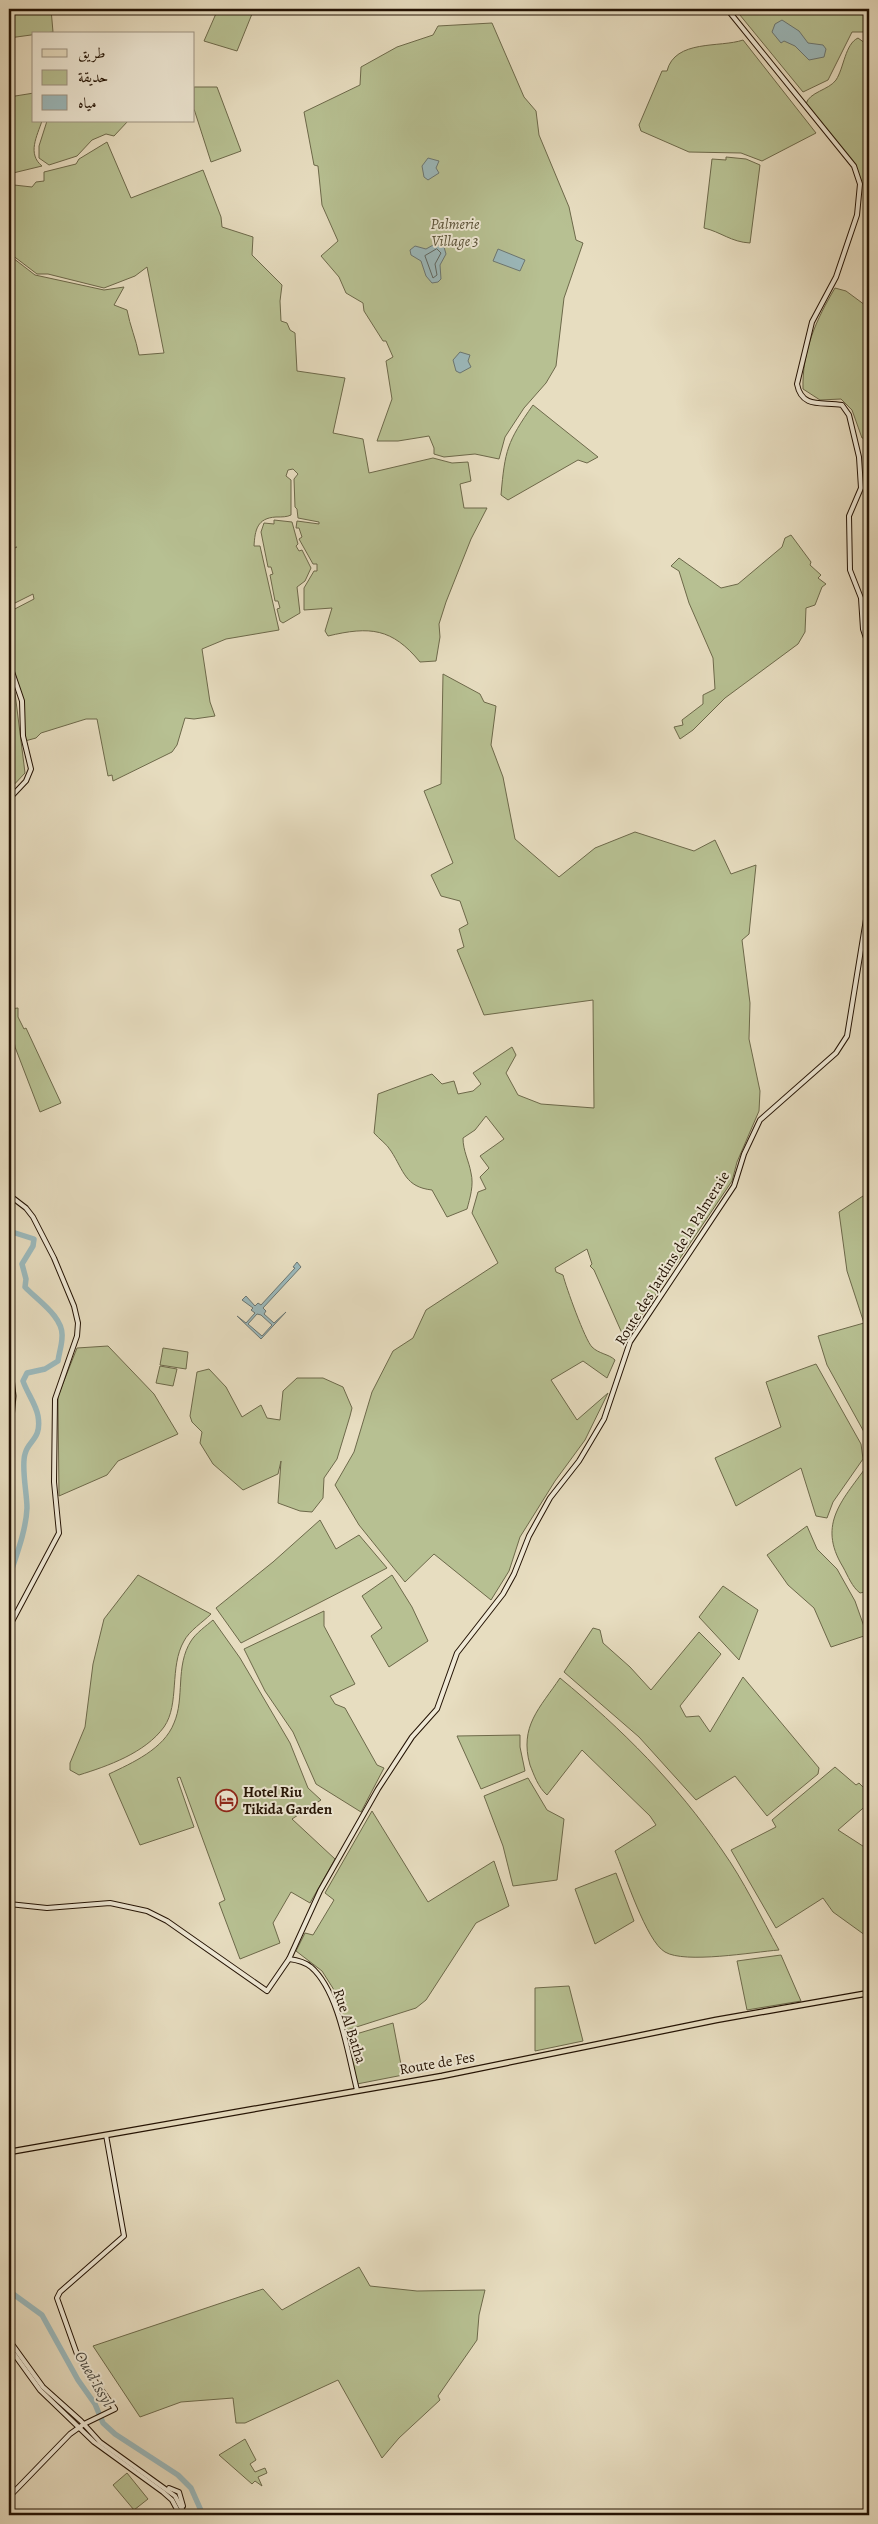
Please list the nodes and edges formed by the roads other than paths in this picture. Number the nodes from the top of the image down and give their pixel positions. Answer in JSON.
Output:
{"nodes":[{"id":1,"x":727,"y":9,"type":"edge"},
{"id":2,"x":869,"y":646,"type":"edge"},
{"id":3,"x":9,"y":663,"type":"edge"},
{"id":4,"x":9,"y":799,"type":"edge"},
{"id":5,"x":869,"y":901,"type":"edge"},
{"id":6,"x":11,"y":1179,"type":"dead end"},
{"id":7,"x":9,"y":1192,"type":"edge"},
{"id":8,"x":9,"y":1358,"type":"edge"},
{"id":9,"x":9,"y":1442,"type":"edge"},
{"id":10,"x":9,"y":1627,"type":"edge"},
{"id":11,"x":9,"y":1904,"type":"edge"},
{"id":12,"x":289,"y":1959,"type":"junction"},
{"id":13,"x":869,"y":1993,"type":"edge"},
{"id":14,"x":357,"y":2090,"type":"junction"},
{"id":15,"x":106,"y":2136,"type":"junction"},
{"id":16,"x":9,"y":2152,"type":"edge"},
{"id":17,"x":9,"y":2340,"type":"edge"},
{"id":18,"x":9,"y":2347,"type":"edge"},
{"id":19,"x":82,"y":2425,"type":"junction"},
{"id":20,"x":9,"y":2497,"type":"edge"},
{"id":21,"x":184,"y":2513,"type":"edge"},
{"id":22,"x":180,"y":2515,"type":"edge"}],
"edges":[{"from":1,"to":2,"type":"street"},
{"from":3,"to":4,"type":"street"},
{"from":5,"to":12,"type":"street","name":"Route des Jardins de la Palmeraie"},
{"from":6,"to":7,"type":"street"},
{"from":7,"to":10,"type":"street"},
{"from":8,"to":9,"type":"main road"},
{"from":11,"to":12,"type":"street","name":"Route des Jardins de la Palmeraie"},
{"from":12,"to":14,"type":"street","name":"Rue Al Batha"},
{"from":13,"to":14,"type":"main road","name":"Route de Fes"},
{"from":14,"to":15,"type":"main road","name":"Route de Fes"},
{"from":15,"to":16,"type":"main road","name":"Route de Fes"},
{"from":15,"to":19,"type":"street"},
{"from":17,"to":19,"type":"street"},
{"from":18,"to":19,"type":"street"},
{"from":19,"to":20,"type":"street"},
{"from":19,"to":21,"type":"street"},
{"from":19,"to":22,"type":"street"}]}
